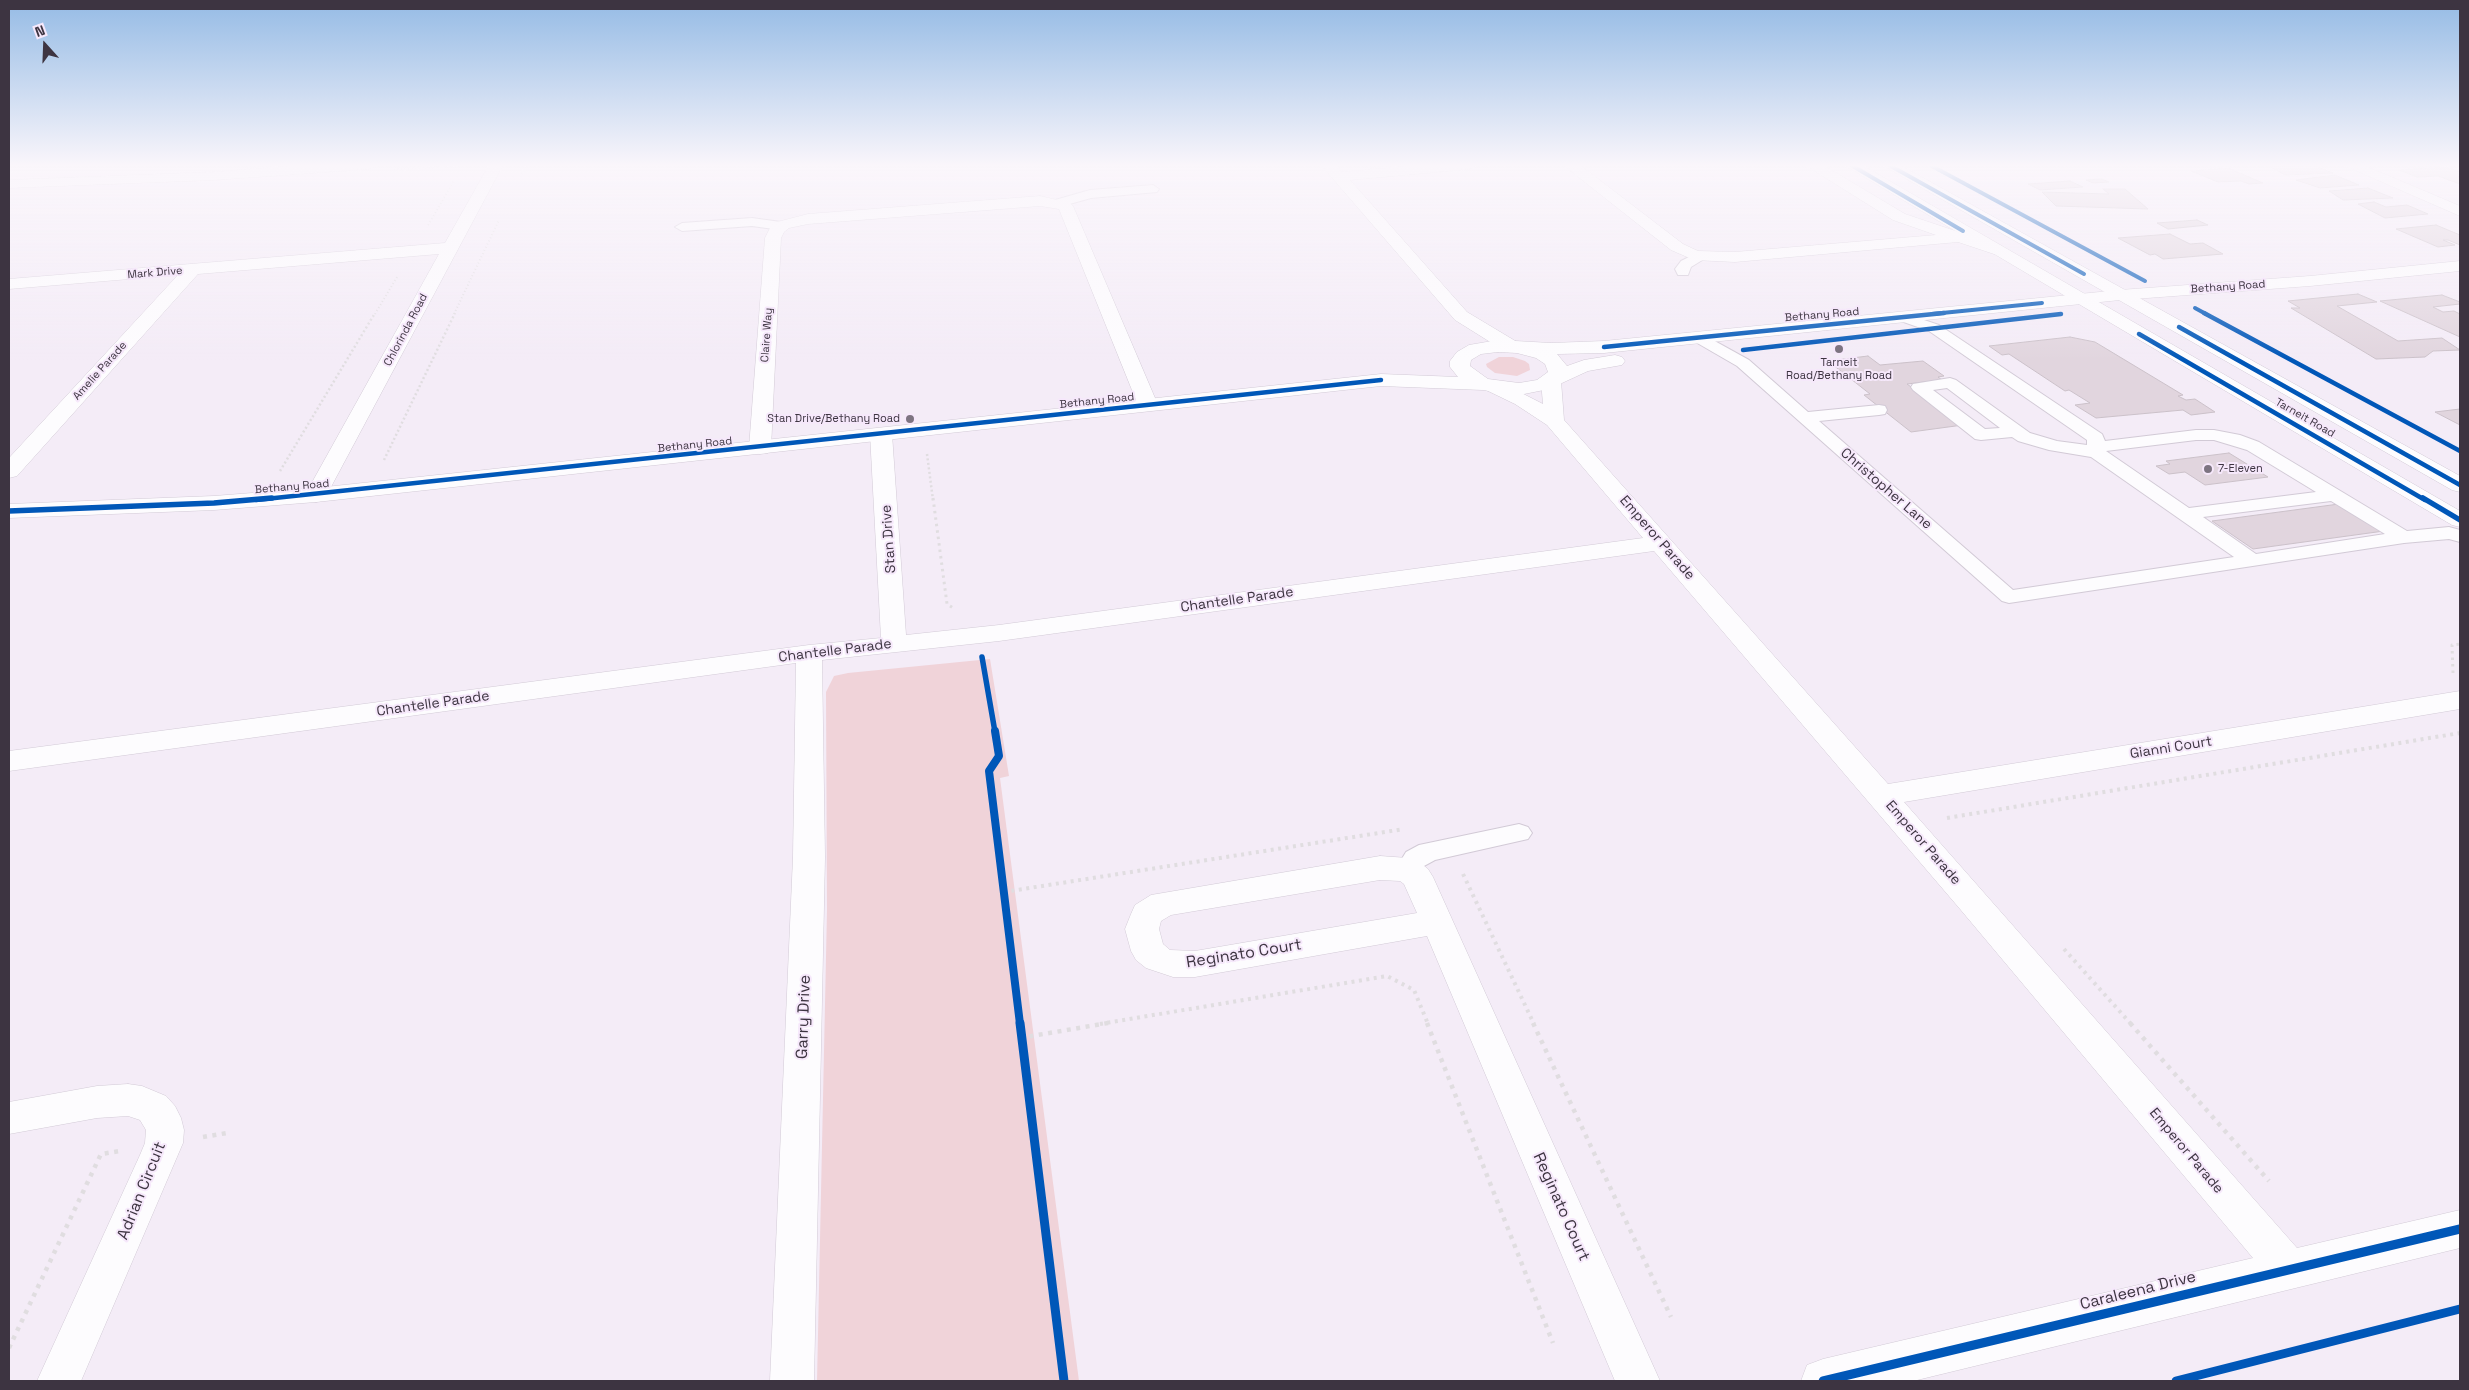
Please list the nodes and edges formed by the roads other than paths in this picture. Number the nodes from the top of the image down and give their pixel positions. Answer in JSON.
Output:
{"nodes":[{"id":1,"x":460,"y":230,"type":"edge"},
{"id":2,"x":777,"y":230,"type":"edge"},
{"id":3,"x":1076,"y":230,"type":"edge"},
{"id":4,"x":1385,"y":230,"type":"edge"},
{"id":5,"x":1656,"y":230,"type":"edge"},
{"id":6,"x":1934,"y":230,"type":"joint"},
{"id":7,"x":1961,"y":230,"type":"edge"},
{"id":8,"x":2004,"y":230,"type":"edge"},
{"id":9,"x":1956,"y":238,"type":"junction"},
{"id":10,"x":1905,"y":242,"type":"junction"},
{"id":11,"x":450,"y":248,"type":"junction"},
{"id":12,"x":1994,"y":249,"type":"junction"},
{"id":13,"x":1699,"y":256,"type":"junction"},
{"id":14,"x":2460,"y":266,"type":"edge"},
{"id":15,"x":192,"y":270,"type":"junction"},
{"id":16,"x":1683,"y":272,"type":"dead end"},
{"id":17,"x":2310,"y":282,"type":"junction"},
{"id":18,"x":9,"y":284,"type":"edge"},
{"id":19,"x":2120,"y":295,"type":"junction"},
{"id":20,"x":2079,"y":299,"type":"junction"},
{"id":21,"x":2140,"y":305,"type":"junction"},
{"id":22,"x":2097,"y":310,"type":"junction"},
{"id":23,"x":1460,"y":316,"type":"junction"},
{"id":24,"x":1903,"y":317,"type":"junction"},
{"id":25,"x":1934,"y":328,"type":"junction"},
{"id":26,"x":1697,"y":337,"type":"junction"},
{"id":27,"x":1514,"y":346,"type":"junction"},
{"id":28,"x":1717,"y":353,"type":"junction"},
{"id":29,"x":1466,"y":354,"type":"junction"},
{"id":30,"x":1381,"y":380,"type":"junction"},
{"id":31,"x":1553,"y":380,"type":"junction"},
{"id":32,"x":1488,"y":385,"type":"junction"},
{"id":33,"x":1148,"y":406,"type":"junction"},
{"id":34,"x":1879,"y":410,"type":"dead end"},
{"id":35,"x":1805,"y":417,"type":"junction"},
{"id":36,"x":1554,"y":420,"type":"junction"},
{"id":37,"x":2016,"y":431,"type":"junction"},
{"id":38,"x":881,"y":434,"type":"junction"},
{"id":39,"x":760,"y":448,"type":"junction"},
{"id":40,"x":2096,"y":449,"type":"junction"},
{"id":41,"x":9,"y":471,"type":"edge"},
{"id":42,"x":2460,"y":485,"type":"edge"},
{"id":43,"x":316,"y":495,"type":"junction"},
{"id":44,"x":2334,"y":495,"type":"junction"},
{"id":45,"x":9,"y":511,"type":"edge"},
{"id":46,"x":2186,"y":514,"type":"junction"},
{"id":47,"x":2460,"y":520,"type":"edge"},
{"id":48,"x":2404,"y":536,"type":"junction"},
{"id":49,"x":2460,"y":536,"type":"edge"},
{"id":50,"x":1661,"y":542,"type":"junction"},
{"id":51,"x":2252,"y":560,"type":"junction"},
{"id":52,"x":894,"y":644,"type":"junction"},
{"id":53,"x":809,"y":653,"type":"junction"},
{"id":54,"x":2460,"y":700,"type":"edge"},
{"id":55,"x":9,"y":761,"type":"edge"},
{"id":56,"x":1881,"y":795,"type":"junction"},
{"id":57,"x":1519,"y":833,"type":"dead end"},
{"id":58,"x":1408,"y":870,"type":"junction"},
{"id":59,"x":1437,"y":922,"type":"junction"},
{"id":60,"x":9,"y":1118,"type":"edge"},
{"id":61,"x":2460,"y":1228,"type":"edge"},
{"id":62,"x":2288,"y":1269,"type":"junction"},
{"id":63,"x":59,"y":1381,"type":"edge"},
{"id":64,"x":792,"y":1381,"type":"edge"},
{"id":65,"x":1638,"y":1381,"type":"edge"},
{"id":66,"x":1823,"y":1381,"type":"edge"}],
"edges":[{"from":1,"to":11,"type":"street","name":"Chlorinda Road"},
{"from":2,"to":39,"type":"street","name":"Claire Way"},
{"from":3,"to":33,"type":"street"},
{"from":4,"to":23,"type":"street"},
{"from":5,"to":13,"type":"street"},
{"from":6,"to":9,"type":"street","name":"Tarneit Road"},
{"from":6,"to":10,"type":"street"},
{"from":7,"to":12,"type":"street","name":"Tarneit Road"},
{"from":8,"to":19,"type":"street","name":"Tarneit Road"},
{"from":9,"to":10,"type":"street"},
{"from":9,"to":12,"type":"street","name":"Tarneit Road"},
{"from":10,"to":13,"type":"street"},
{"from":11,"to":15,"type":"street","name":"Mark Drive"},
{"from":11,"to":43,"type":"street","name":"Chlorinda Road"},
{"from":12,"to":20,"type":"street","name":"Tarneit Road"},
{"from":13,"to":16,"type":"lane"},
{"from":14,"to":17,"type":"street","name":"Bethany Road"},
{"from":15,"to":18,"type":"street","name":"Mark Drive"},
{"from":15,"to":41,"type":"street","name":"Amelie Parade"},
{"from":17,"to":19,"type":"street","name":"Bethany Road"},
{"from":17,"to":21,"type":"street","name":"Bethany Road"},
{"from":19,"to":20,"type":"street","name":"Bethany Road"},
{"from":19,"to":21,"type":"street","name":"Tarneit Road"},
{"from":20,"to":22,"type":"street","name":"Tarneit Road"},
{"from":20,"to":24,"type":"street","name":"Bethany Road"},
{"from":21,"to":22,"type":"street","name":"Bethany Road"},
{"from":21,"to":42,"type":"street","name":"Tarneit Road"},
{"from":22,"to":25,"type":"street","name":"Bethany Road"},
{"from":22,"to":47,"type":"street","name":"Tarneit Road"},
{"from":23,"to":27,"type":"street"},
{"from":23,"to":29,"type":"street"},
{"from":24,"to":25,"type":"lane"},
{"from":24,"to":26,"type":"street","name":"Bethany Road"},
{"from":25,"to":28,"type":"street","name":"Bethany Road"},
{"from":25,"to":40,"type":"lane"},
{"from":26,"to":27,"type":"street","name":"Bethany Road"},
{"from":26,"to":28,"type":"lane","name":"Christopher Lane"},
{"from":27,"to":29,"type":"street","name":"Bethany Road"},
{"from":27,"to":31,"type":"street"},
{"from":28,"to":31,"type":"street","name":"Bethany Road"},
{"from":28,"to":35,"type":"lane","name":"Christopher Lane"},
{"from":29,"to":30,"type":"street","name":"Bethany Road"},
{"from":29,"to":32,"type":"street"},
{"from":30,"to":32,"type":"street","name":"Bethany Road"},
{"from":30,"to":33,"type":"street","name":"Bethany Road"},
{"from":31,"to":32,"type":"street","name":"Bethany Road"},
{"from":31,"to":36,"type":"street"},
{"from":32,"to":36,"type":"street","name":"Emperor Parade"},
{"from":33,"to":38,"type":"street","name":"Bethany Road"},
{"from":34,"to":35,"type":"lane"},
{"from":35,"to":51,"type":"lane","name":"Christopher Lane"},
{"from":36,"to":50,"type":"street","name":"Emperor Parade"},
{"from":37,"to":37,"type":"lane"},
{"from":37,"to":40,"type":"lane"},
{"from":38,"to":39,"type":"street","name":"Bethany Road"},
{"from":38,"to":52,"type":"street","name":"Stan Drive"},
{"from":39,"to":43,"type":"street","name":"Bethany Road"},
{"from":40,"to":44,"type":"lane"},
{"from":40,"to":46,"type":"lane"},
{"from":43,"to":45,"type":"street","name":"Bethany Road"},
{"from":44,"to":46,"type":"lane"},
{"from":44,"to":48,"type":"lane"},
{"from":46,"to":51,"type":"lane"},
{"from":48,"to":49,"type":"lane"},
{"from":48,"to":51,"type":"lane"},
{"from":50,"to":52,"type":"street","name":"Chantelle Parade"},
{"from":50,"to":56,"type":"street","name":"Emperor Parade"},
{"from":52,"to":53,"type":"street","name":"Chantelle Parade"},
{"from":53,"to":55,"type":"street","name":"Chantelle Parade"},
{"from":53,"to":64,"type":"street","name":"Garry Drive"},
{"from":54,"to":56,"type":"street","name":"Gianni Court"},
{"from":56,"to":62,"type":"street","name":"Emperor Parade"},
{"from":57,"to":58,"type":"lane"},
{"from":58,"to":59,"type":"street","name":"Reginato Court"},
{"from":58,"to":59,"type":"street","name":"Reginato Court"},
{"from":59,"to":65,"type":"street","name":"Reginato Court"},
{"from":60,"to":63,"type":"street","name":"Adrian Circuit"},
{"from":61,"to":62,"type":"street","name":"Caraleena Drive"},
{"from":62,"to":66,"type":"street","name":"Caraleena Drive"}]}
